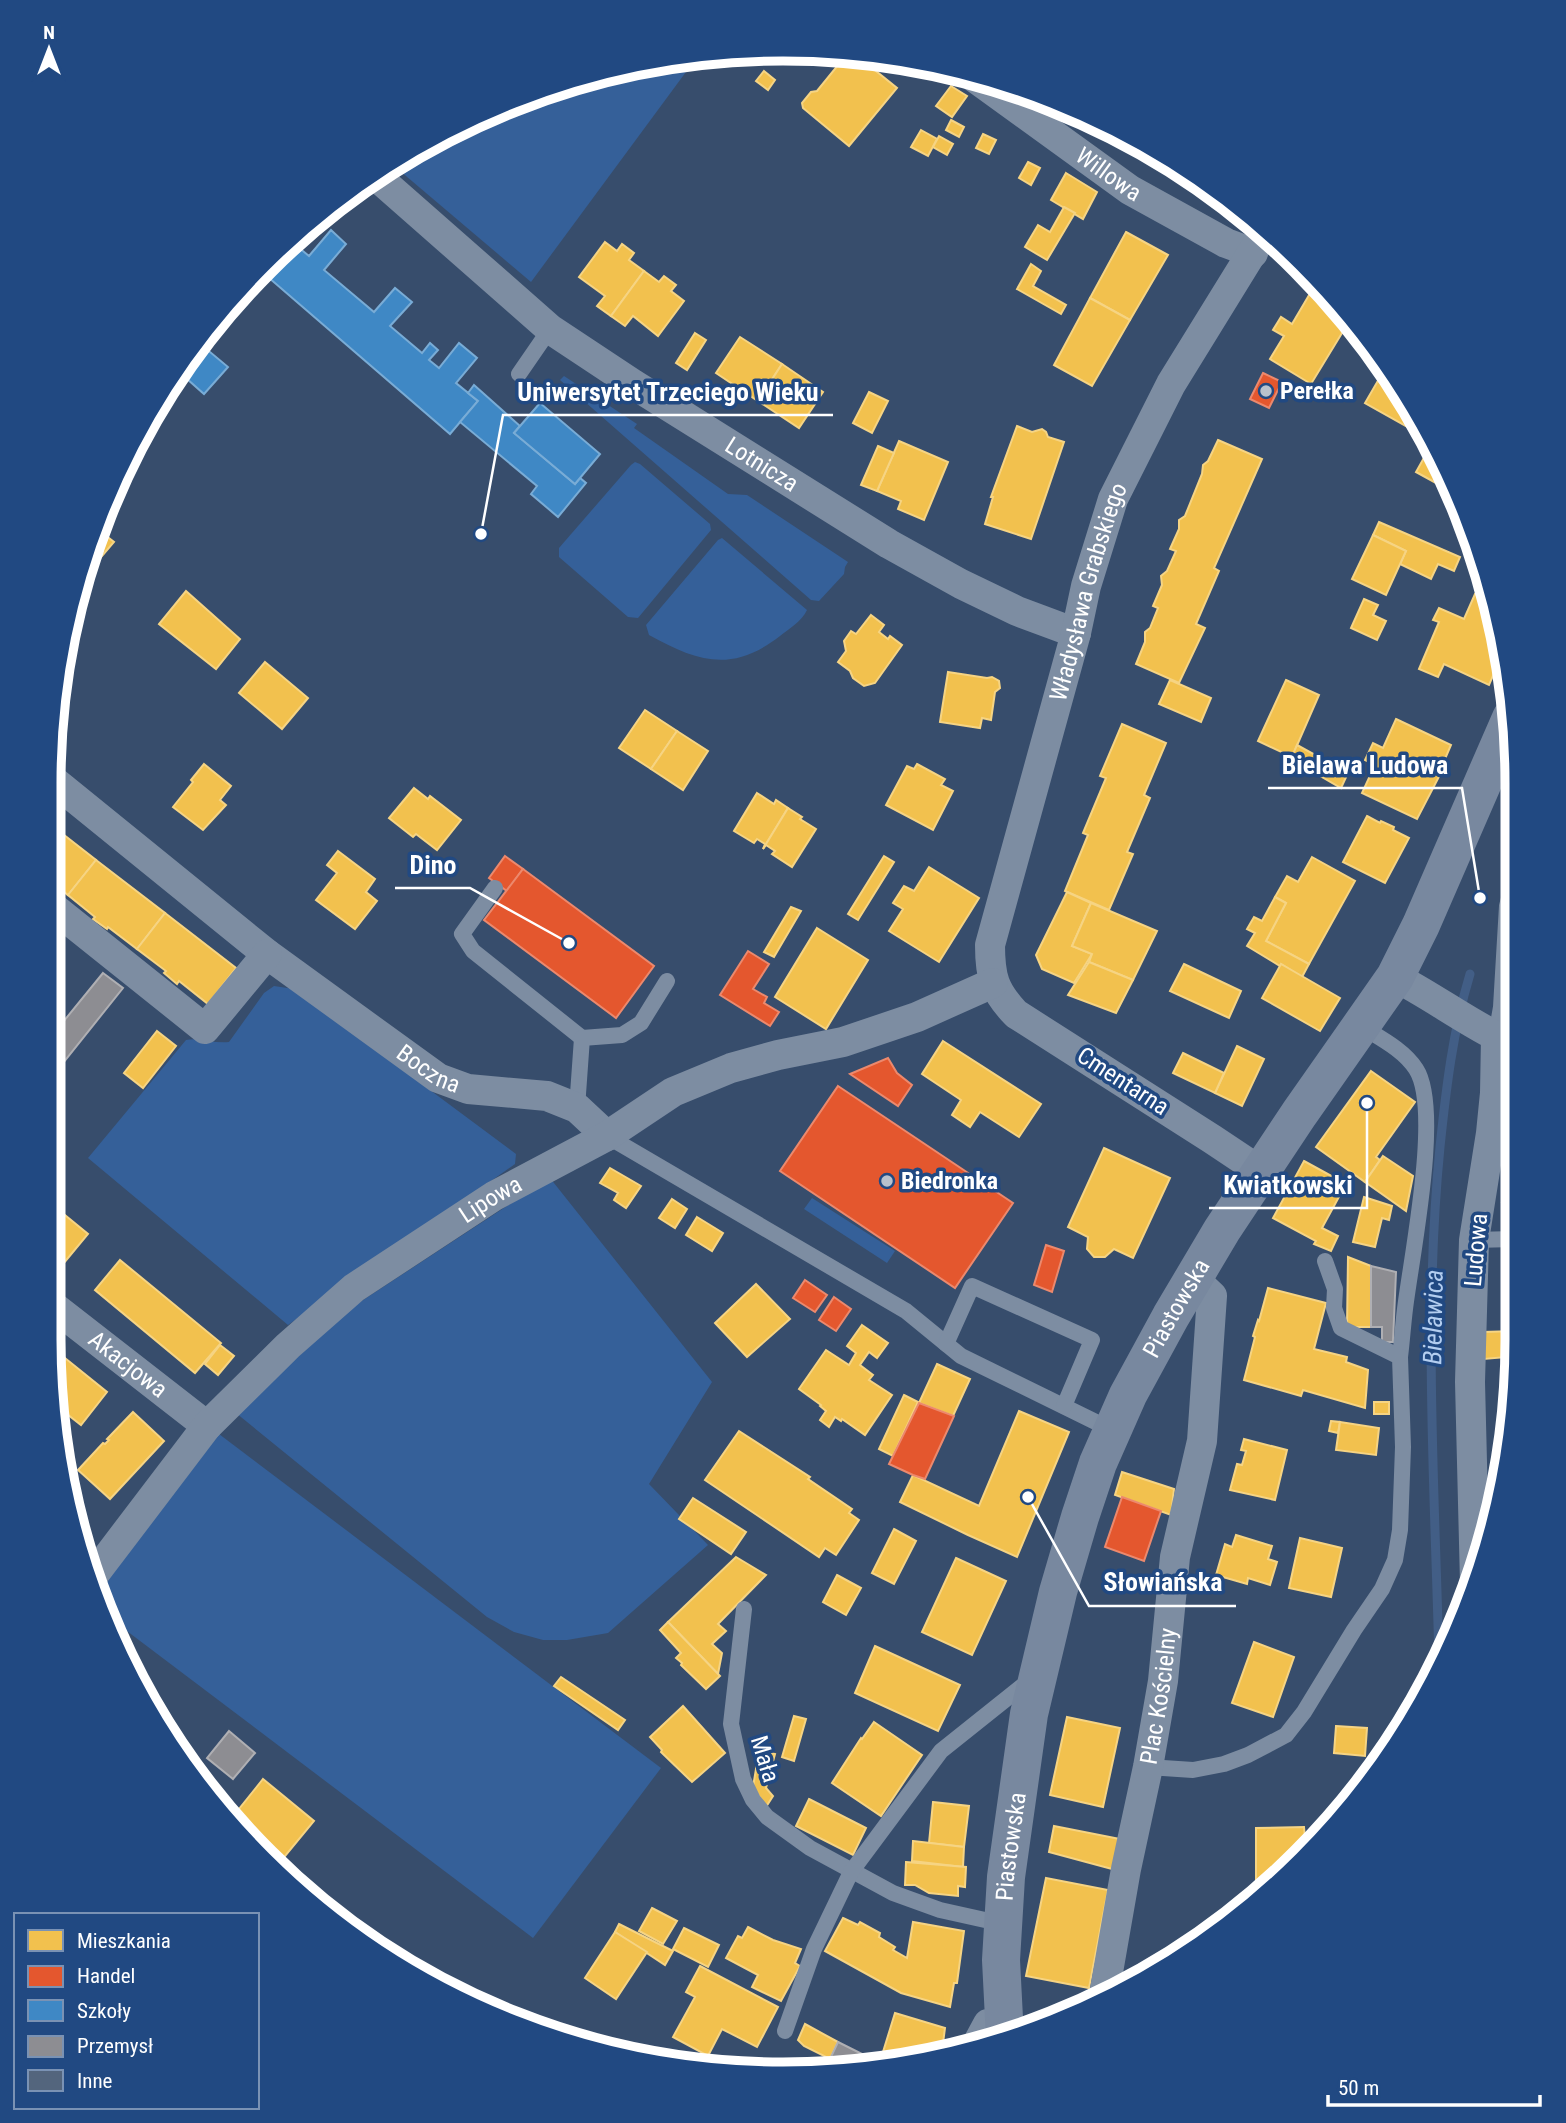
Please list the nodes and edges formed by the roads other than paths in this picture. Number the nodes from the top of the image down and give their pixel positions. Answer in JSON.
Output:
{"nodes":[{"id":1,"x":997,"y":94,"type":"edge"},
{"id":2,"x":383,"y":182,"type":"edge"},
{"id":3,"x":1260,"y":242,"type":"edge"},
{"id":4,"x":550,"y":329,"type":"junction"},
{"id":5,"x":519,"y":374,"type":"dead end"},
{"id":6,"x":1076,"y":633,"type":"junction"},
{"id":7,"x":1503,"y":745,"type":"edge"},
{"id":8,"x":61,"y":787,"type":"edge"},
{"id":9,"x":495,"y":888,"type":"dead end"},
{"id":10,"x":61,"y":914,"type":"edge"},
{"id":11,"x":1505,"y":940,"type":"edge"},
{"id":12,"x":267,"y":954,"type":"junction"},
{"id":13,"x":1395,"y":977,"type":"junction"},
{"id":14,"x":667,"y":981,"type":"dead end"},
{"id":15,"x":993,"y":983,"type":"junction"},
{"id":16,"x":1362,"y":1026,"type":"junction"},
{"id":17,"x":1496,"y":1036,"type":"junction"},
{"id":18,"x":582,"y":1038,"type":"junction"},
{"id":19,"x":577,"y":1108,"type":"junction"},
{"id":20,"x":607,"y":1136,"type":"junction"},
{"id":21,"x":1260,"y":1171,"type":"junction"},
{"id":22,"x":1505,"y":1239,"type":"edge"},
{"id":23,"x":1474,"y":1240,"type":"junction"},
{"id":24,"x":1325,"y":1261,"type":"dead end"},
{"id":25,"x":1193,"y":1278,"type":"junction"},
{"id":26,"x":61,"y":1312,"type":"edge"},
{"id":27,"x":947,"y":1344,"type":"junction"},
{"id":28,"x":1401,"y":1357,"type":"junction"},
{"id":29,"x":1064,"y":1406,"type":"junction"},
{"id":30,"x":207,"y":1426,"type":"junction"},
{"id":31,"x":1112,"y":1430,"type":"junction"},
{"id":32,"x":1474,"y":1546,"type":"edge"},
{"id":33,"x":99,"y":1568,"type":"edge"},
{"id":34,"x":744,"y":1609,"type":"dead end"},
{"id":35,"x":1038,"y":1674,"type":"junction"},
{"id":36,"x":1148,"y":1767,"type":"junction"},
{"id":37,"x":851,"y":1872,"type":"junction"},
{"id":38,"x":1002,"y":1942,"type":"junction"},
{"id":39,"x":1106,"y":1985,"type":"edge"},
{"id":40,"x":785,"y":2031,"type":"dead end"},
{"id":41,"x":990,"y":2031,"type":"edge"}],
"edges":[{"from":1,"to":3,"type":"street","name":"Willowa"},
{"from":2,"to":4,"type":"street","name":"Lotnicza"},
{"from":3,"to":6,"type":"street","name":"Władysława Grabskiego"},
{"from":4,"to":5,"type":"lane"},
{"from":4,"to":6,"type":"street","name":"Lotnicza"},
{"from":6,"to":15,"type":"street","name":"Władysława Grabskiego"},
{"from":7,"to":13,"type":"main road","name":"Piastowska"},
{"from":8,"to":12,"type":"street","name":"Boczna"},
{"from":9,"to":18,"type":"lane"},
{"from":10,"to":12,"type":"street"},
{"from":11,"to":17,"type":"lane"},
{"from":12,"to":19,"type":"street","name":"Boczna"},
{"from":13,"to":16,"type":"main road","name":"Piastowska"},
{"from":13,"to":17,"type":"street"},
{"from":14,"to":18,"type":"lane"},
{"from":15,"to":20,"type":"street","name":"Lipowa"},
{"from":15,"to":21,"type":"street","name":"Cmentarna"},
{"from":16,"to":21,"type":"main road","name":"Piastowska"},
{"from":16,"to":28,"type":"lane"},
{"from":17,"to":23,"type":"street","name":"Ludowa"},
{"from":18,"to":19,"type":"lane"},
{"from":19,"to":20,"type":"street","name":"Boczna"},
{"from":20,"to":27,"type":"lane"},
{"from":20,"to":30,"type":"street","name":"Lipowa"},
{"from":21,"to":25,"type":"main road","name":"Piastowska"},
{"from":22,"to":23,"type":"lane"},
{"from":23,"to":32,"type":"street","name":"Ludowa"},
{"from":24,"to":28,"type":"lane"},
{"from":25,"to":31,"type":"main road","name":"Piastowska"},
{"from":25,"to":36,"type":"street","name":"Plac Kościelny"},
{"from":26,"to":30,"type":"street","name":"Akacjowa"},
{"from":27,"to":29,"type":"lane"},
{"from":27,"to":29,"type":"lane"},
{"from":28,"to":36,"type":"lane"},
{"from":29,"to":31,"type":"lane"},
{"from":30,"to":33,"type":"street","name":"Lipowa"},
{"from":31,"to":35,"type":"main road","name":"Piastowska"},
{"from":34,"to":37,"type":"lane","name":"Mała"},
{"from":35,"to":37,"type":"lane"},
{"from":35,"to":38,"type":"main road","name":"Piastowska"},
{"from":36,"to":39,"type":"street","name":"Plac Kościelny"},
{"from":37,"to":38,"type":"lane","name":"Mała"},
{"from":37,"to":40,"type":"lane"},
{"from":38,"to":41,"type":"main road","name":"Piastowska"}]}
